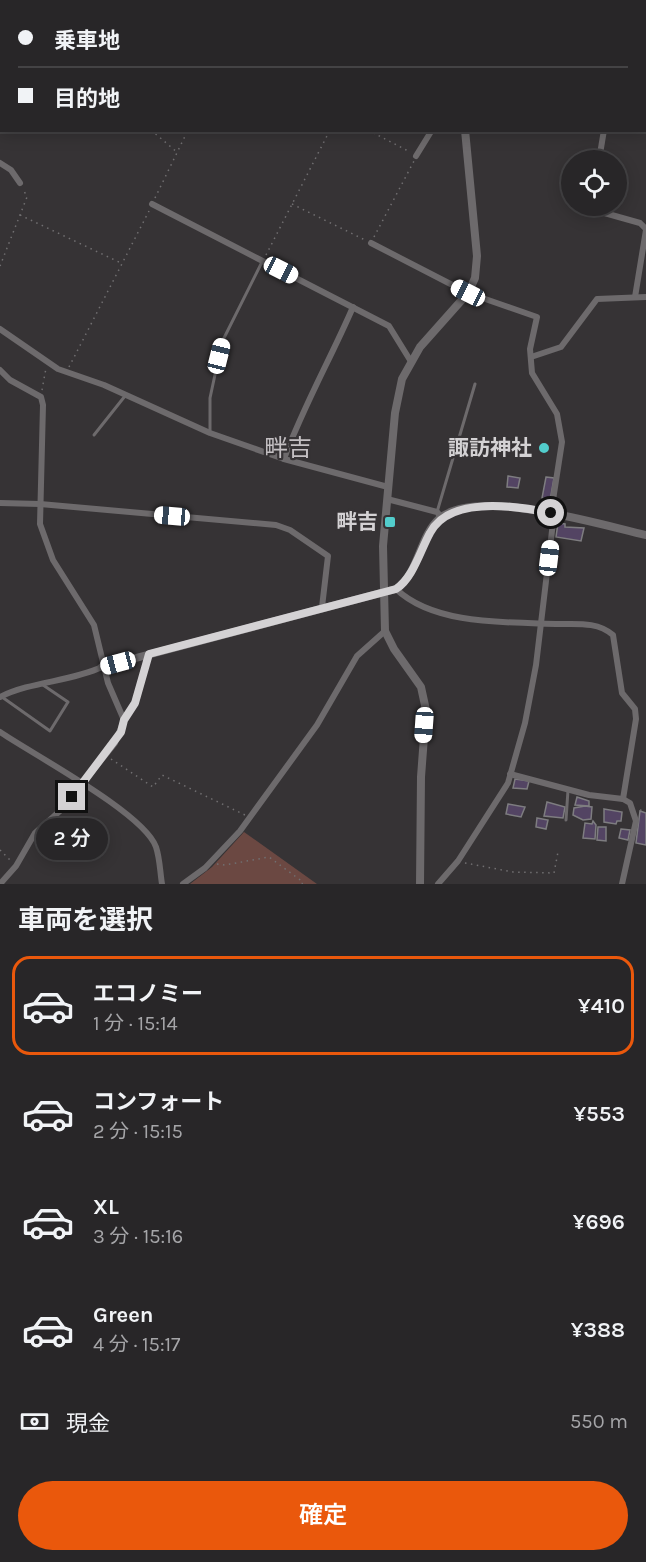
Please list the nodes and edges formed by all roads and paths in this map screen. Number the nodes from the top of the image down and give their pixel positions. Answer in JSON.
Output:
{"nodes":[{"id":1,"x":153,"y":132,"type":"edge"},
{"id":2,"x":187,"y":132,"type":"edge"},
{"id":3,"x":329,"y":132,"type":"edge"},
{"id":4,"x":372,"y":132,"type":"edge"},
{"id":5,"x":431,"y":132,"type":"edge"},
{"id":6,"x":465,"y":132,"type":"edge"},
{"id":7,"x":604,"y":132,"type":"edge"},
{"id":8,"x":601,"y":150,"type":"edge"},
{"id":9,"x":178,"y":153,"type":"junction"},
{"id":10,"x":417,"y":156,"type":"junction"},
{"id":11,"x":0,"y":163,"type":"edge"},
{"id":12,"x":20,"y":183,"type":"joint"},
{"id":13,"x":152,"y":204,"type":"junction"},
{"id":14,"x":292,"y":204,"type":"junction"},
{"id":15,"x":20,"y":214,"type":"junction"},
{"id":16,"x":615,"y":216,"type":"edge"},
{"id":17,"x":646,"y":230,"type":"edge"},
{"id":18,"x":371,"y":243,"type":"junction"},
{"id":19,"x":263,"y":260,"type":"junction"},
{"id":20,"x":122,"y":264,"type":"junction"},
{"id":21,"x":0,"y":266,"type":"edge"},
{"id":22,"x":468,"y":293,"type":"junction"},
{"id":23,"x":635,"y":297,"type":"junction"},
{"id":24,"x":646,"y":297,"type":"edge"},
{"id":25,"x":353,"y":307,"type":"junction"},
{"id":26,"x":0,"y":329,"type":"edge"},
{"id":27,"x":531,"y":357,"type":"junction"},
{"id":28,"x":410,"y":360,"type":"junction"},
{"id":29,"x":47,"y":361,"type":"junction"},
{"id":30,"x":0,"y":370,"type":"edge"},
{"id":31,"x":66,"y":373,"type":"junction"},
{"id":32,"x":475,"y":384,"type":"dead end"},
{"id":33,"x":127,"y":394,"type":"junction"},
{"id":34,"x":41,"y":397,"type":"junction"},
{"id":35,"x":210,"y":433,"type":"junction"},
{"id":36,"x":94,"y":435,"type":"dead end"},
{"id":37,"x":284,"y":459,"type":"junction"},
{"id":38,"x":388,"y":487,"type":"junction"},
{"id":39,"x":387,"y":499,"type":"junction"},
{"id":40,"x":0,"y":503,"type":"edge"},
{"id":41,"x":40,"y":504,"type":"junction"},
{"id":42,"x":553,"y":514,"type":"junction"},
{"id":43,"x":439,"y":515,"type":"junction"},
{"id":44,"x":646,"y":535,"type":"edge"},
{"id":45,"x":396,"y":589,"type":"junction"},
{"id":46,"x":384,"y":591,"type":"junction"},
{"id":47,"x":322,"y":607,"type":"junction"},
{"id":48,"x":540,"y":623,"type":"junction"},
{"id":49,"x":385,"y":631,"type":"junction"},
{"id":50,"x":149,"y":654,"type":"junction"},
{"id":51,"x":102,"y":667,"type":"junction"},
{"id":52,"x":43,"y":685,"type":"junction"},
{"id":53,"x":0,"y":696,"type":"edge"},
{"id":54,"x":124,"y":720,"type":"junction"},
{"id":55,"x":0,"y":732,"type":"edge"},
{"id":56,"x":106,"y":755,"type":"junction"},
{"id":57,"x":510,"y":774,"type":"junction"},
{"id":58,"x":84,"y":783,"type":"junction"},
{"id":59,"x":568,"y":788,"type":"junction"},
{"id":60,"x":623,"y":799,"type":"junction"},
{"id":61,"x":251,"y":818,"type":"junction"},
{"id":62,"x":566,"y":820,"type":"dead end"},
{"id":63,"x":0,"y":850,"type":"edge"},
{"id":64,"x":558,"y":852,"type":"dead end"},
{"id":65,"x":211,"y":861,"type":"junction"},
{"id":66,"x":458,"y":861,"type":"junction"},
{"id":67,"x":16,"y":866,"type":"junction"},
{"id":68,"x":0,"y":884,"type":"edge"},
{"id":69,"x":162,"y":884,"type":"edge"},
{"id":70,"x":183,"y":884,"type":"edge"},
{"id":71,"x":302,"y":884,"type":"edge"},
{"id":72,"x":420,"y":884,"type":"edge"},
{"id":73,"x":438,"y":884,"type":"edge"},
{"id":74,"x":622,"y":884,"type":"edge"}],
"edges":[{"from":1,"to":9,"type":"path"},
{"from":2,"to":9,"type":"path"},
{"from":3,"to":14,"type":"path"},
{"from":4,"to":10,"type":"path"},
{"from":5,"to":10,"type":"street"},
{"from":6,"to":22,"type":"street"},
{"from":7,"to":8,"type":"street"},
{"from":9,"to":13,"type":"path"},
{"from":10,"to":18,"type":"path"},
{"from":11,"to":12,"type":"street"},
{"from":12,"to":15,"type":"path"},
{"from":13,"to":19,"type":"street"},
{"from":13,"to":20,"type":"path"},
{"from":14,"to":18,"type":"path"},
{"from":14,"to":19,"type":"path"},
{"from":15,"to":20,"type":"path"},
{"from":15,"to":21,"type":"path"},
{"from":16,"to":17,"type":"street"},
{"from":17,"to":23,"type":"street"},
{"from":18,"to":22,"type":"street"},
{"from":19,"to":25,"type":"street"},
{"from":19,"to":35,"type":"lane"},
{"from":20,"to":31,"type":"path"},
{"from":22,"to":27,"type":"street"},
{"from":22,"to":28,"type":"street"},
{"from":23,"to":24,"type":"street"},
{"from":23,"to":27,"type":"street"},
{"from":25,"to":28,"type":"street"},
{"from":25,"to":37,"type":"street"},
{"from":26,"to":29,"type":"street"},
{"from":27,"to":42,"type":"street"},
{"from":28,"to":38,"type":"street"},
{"from":29,"to":31,"type":"street"},
{"from":29,"to":34,"type":"path"},
{"from":30,"to":34,"type":"street"},
{"from":31,"to":33,"type":"street"},
{"from":32,"to":43,"type":"lane"},
{"from":33,"to":35,"type":"street"},
{"from":33,"to":36,"type":"lane"},
{"from":34,"to":41,"type":"street"},
{"from":35,"to":37,"type":"street"},
{"from":37,"to":38,"type":"street"},
{"from":38,"to":39,"type":"street"},
{"from":39,"to":43,"type":"street"},
{"from":39,"to":46,"type":"street"},
{"from":40,"to":41,"type":"street"},
{"from":41,"to":47,"type":"street"},
{"from":41,"to":51,"type":"street"},
{"from":42,"to":43,"type":"street"},
{"from":42,"to":44,"type":"street"},
{"from":42,"to":48,"type":"street"},
{"from":43,"to":45,"type":"street"},
{"from":45,"to":46,"type":"street"},
{"from":45,"to":48,"type":"street"},
{"from":46,"to":47,"type":"street"},
{"from":46,"to":49,"type":"street"},
{"from":47,"to":50,"type":"street"},
{"from":48,"to":57,"type":"street"},
{"from":48,"to":60,"type":"street"},
{"from":49,"to":61,"type":"street"},
{"from":49,"to":72,"type":"street"},
{"from":50,"to":51,"type":"street"},
{"from":50,"to":54,"type":"lane"},
{"from":51,"to":52,"type":"street"},
{"from":51,"to":54,"type":"street"},
{"from":52,"to":53,"type":"street"},
{"from":52,"to":53,"type":"lane"},
{"from":54,"to":56,"type":"street"},
{"from":55,"to":58,"type":"street"},
{"from":56,"to":58,"type":"street"},
{"from":56,"to":61,"type":"path"},
{"from":57,"to":59,"type":"street"},
{"from":57,"to":66,"type":"street"},
{"from":58,"to":67,"type":"street"},
{"from":58,"to":69,"type":"street"},
{"from":59,"to":60,"type":"street"},
{"from":59,"to":62,"type":"lane"},
{"from":60,"to":74,"type":"street"},
{"from":61,"to":65,"type":"street"},
{"from":63,"to":67,"type":"path"},
{"from":64,"to":66,"type":"path"},
{"from":65,"to":70,"type":"street"},
{"from":65,"to":71,"type":"path"},
{"from":66,"to":73,"type":"street"},
{"from":67,"to":68,"type":"street"}]}
